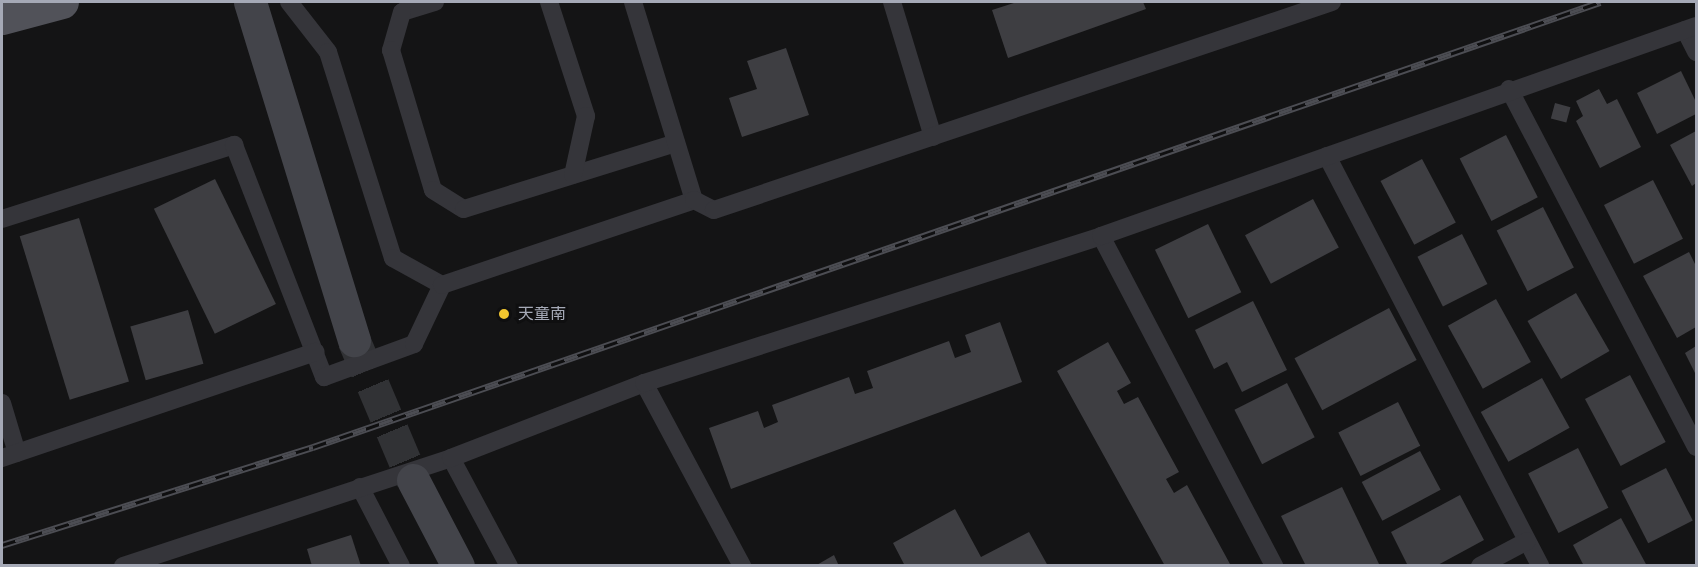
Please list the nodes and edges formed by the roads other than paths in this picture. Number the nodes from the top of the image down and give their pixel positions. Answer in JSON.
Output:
{"nodes":[{"id":1,"x":62,"y":2,"type":"edge"},
{"id":2,"x":250,"y":2,"type":"edge"},
{"id":3,"x":289,"y":2,"type":"edge"},
{"id":4,"x":435,"y":2,"type":"edge"},
{"id":5,"x":549,"y":2,"type":"edge"},
{"id":6,"x":633,"y":2,"type":"edge"},
{"id":7,"x":892,"y":2,"type":"edge"},
{"id":8,"x":1332,"y":2,"type":"edge"},
{"id":9,"x":2,"y":18,"type":"edge"},
{"id":10,"x":1691,"y":28,"type":"edge"},
{"id":11,"x":1696,"y":52,"type":"edge"},
{"id":12,"x":1509,"y":89,"type":"junction"},
{"id":13,"x":933,"y":137,"type":"junction"},
{"id":14,"x":676,"y":143,"type":"junction"},
{"id":15,"x":1327,"y":156,"type":"junction"},
{"id":16,"x":573,"y":175,"type":"junction"},
{"id":17,"x":694,"y":200,"type":"junction"},
{"id":18,"x":2,"y":219,"type":"edge"},
{"id":19,"x":1101,"y":236,"type":"junction"},
{"id":20,"x":442,"y":285,"type":"junction"},
{"id":21,"x":354,"y":340,"type":"tunnel mouth"},
{"id":22,"x":316,"y":352,"type":"junction"},
{"id":23,"x":644,"y":383,"type":"junction"},
{"id":24,"x":2,"y":403,"type":"edge"},
{"id":25,"x":1696,"y":443,"type":"edge"},
{"id":26,"x":10,"y":456,"type":"edge"},
{"id":27,"x":451,"y":459,"type":"junction"},
{"id":28,"x":413,"y":480,"type":"tunnel mouth"},
{"id":29,"x":360,"y":487,"type":"junction"},
{"id":30,"x":1527,"y":541,"type":"junction"},
{"id":31,"x":123,"y":566,"type":"edge"},
{"id":32,"x":401,"y":566,"type":"edge"},
{"id":33,"x":458,"y":566,"type":"edge"},
{"id":34,"x":509,"y":566,"type":"edge"},
{"id":35,"x":742,"y":566,"type":"edge"},
{"id":36,"x":1274,"y":566,"type":"edge"},
{"id":37,"x":1480,"y":566,"type":"edge"},
{"id":38,"x":1540,"y":566,"type":"edge"}],
"edges":[{"from":1,"to":9,"type":"main road"},
{"from":2,"to":21,"type":"street"},
{"from":3,"to":20,"type":"lane"},
{"from":4,"to":16,"type":"lane"},
{"from":5,"to":16,"type":"lane"},
{"from":6,"to":14,"type":"lane"},
{"from":7,"to":13,"type":"lane"},
{"from":8,"to":13,"type":"lane"},
{"from":10,"to":11,"type":"lane"},
{"from":10,"to":12,"type":"lane"},
{"from":12,"to":15,"type":"lane"},
{"from":12,"to":25,"type":"lane"},
{"from":13,"to":17,"type":"lane"},
{"from":14,"to":16,"type":"lane"},
{"from":14,"to":17,"type":"lane"},
{"from":15,"to":19,"type":"lane"},
{"from":15,"to":30,"type":"lane"},
{"from":17,"to":20,"type":"lane"},
{"from":18,"to":22,"type":"lane"},
{"from":19,"to":23,"type":"lane"},
{"from":19,"to":36,"type":"lane"},
{"from":20,"to":22,"type":"lane"},
{"from":22,"to":26,"type":"lane"},
{"from":23,"to":27,"type":"lane"},
{"from":23,"to":35,"type":"lane"},
{"from":24,"to":26,"type":"lane"},
{"from":27,"to":29,"type":"lane"},
{"from":27,"to":34,"type":"lane"},
{"from":28,"to":33,"type":"street"},
{"from":29,"to":31,"type":"lane"},
{"from":29,"to":32,"type":"lane"},
{"from":30,"to":37,"type":"lane"},
{"from":30,"to":38,"type":"lane"}]}
